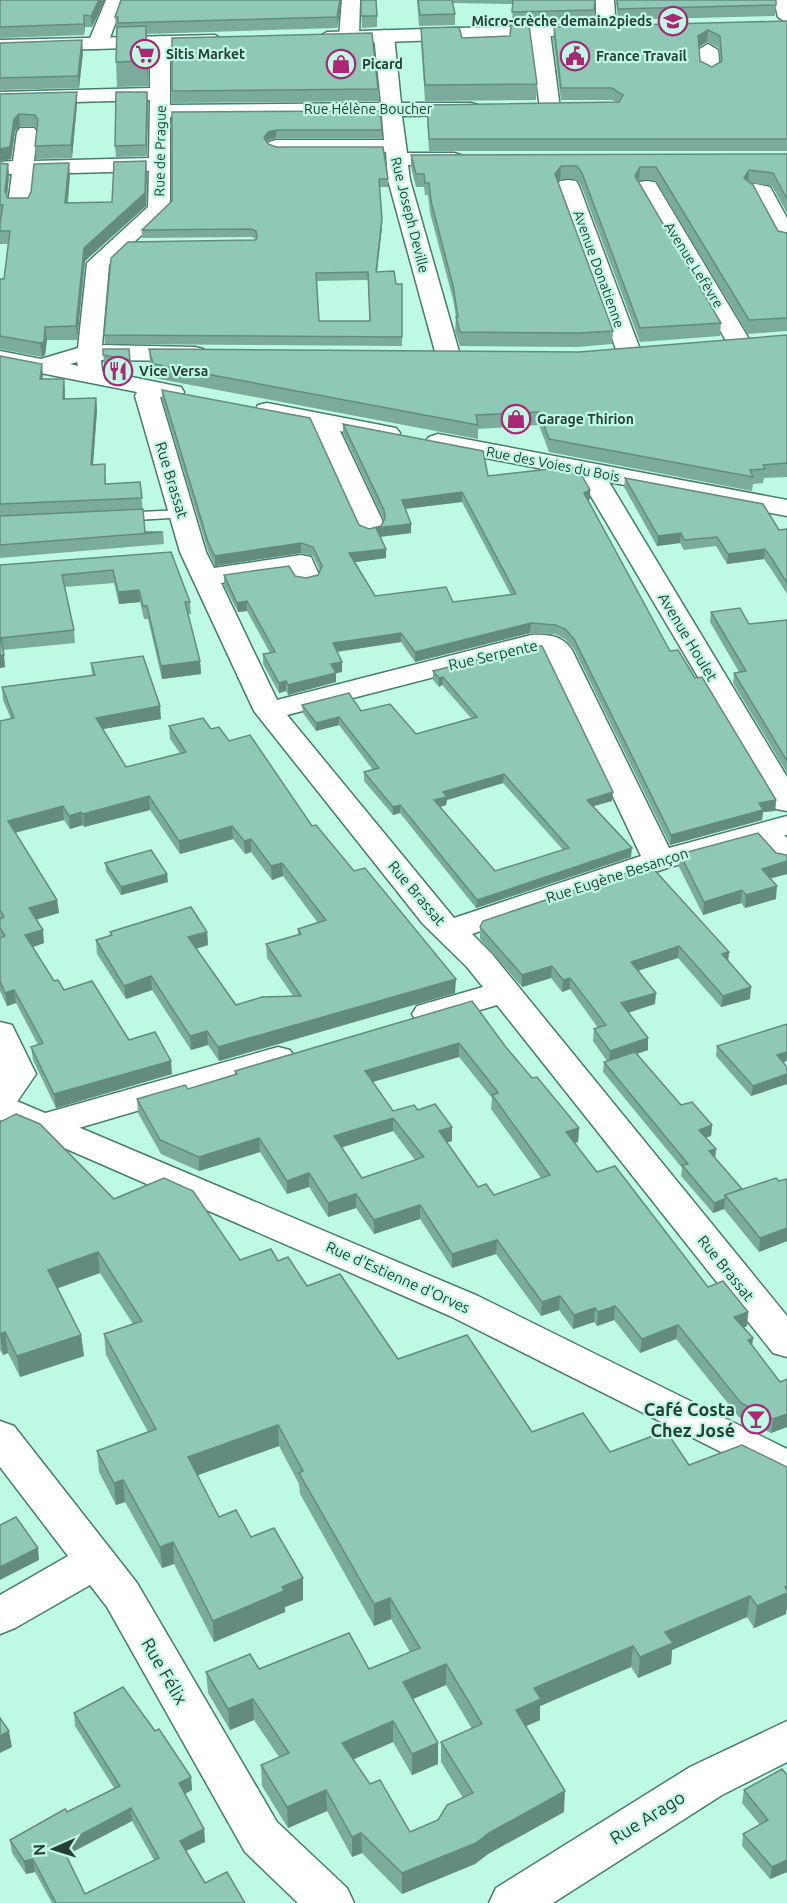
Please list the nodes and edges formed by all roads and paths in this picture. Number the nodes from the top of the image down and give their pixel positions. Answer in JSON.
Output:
{"nodes":[{"id":1,"x":115,"y":0,"type":"edge"},
{"id":2,"x":351,"y":0,"type":"edge"},
{"id":3,"x":605,"y":0,"type":"edge"},
{"id":4,"x":783,"y":0,"type":"edge"},
{"id":5,"x":787,"y":17,"type":"edge"},
{"id":6,"x":787,"y":24,"type":"edge"},
{"id":7,"x":767,"y":25,"type":"edge"},
{"id":8,"x":629,"y":29,"type":"edge"},
{"id":9,"x":606,"y":30,"type":"junction"},
{"id":10,"x":540,"y":32,"type":"junction"},
{"id":11,"x":384,"y":36,"type":"junction"},
{"id":12,"x":349,"y":37,"type":"junction"},
{"id":13,"x":302,"y":38,"type":"edge"},
{"id":14,"x":232,"y":40,"type":"edge"},
{"id":15,"x":704,"y":41,"type":"edge"},
{"id":16,"x":160,"y":42,"type":"junction"},
{"id":17,"x":98,"y":43,"type":"junction"},
{"id":18,"x":0,"y":46,"type":"edge"},
{"id":19,"x":710,"y":71,"type":"edge"},
{"id":20,"x":0,"y":98,"type":"edge"},
{"id":21,"x":161,"y":102,"type":"junction"},
{"id":22,"x":527,"y":108,"type":"edge"},
{"id":23,"x":390,"y":109,"type":"junction"},
{"id":24,"x":494,"y":109,"type":"edge"},
{"id":25,"x":27,"y":132,"type":"dead end"},
{"id":26,"x":276,"y":146,"type":"edge"},
{"id":27,"x":395,"y":152,"type":"junction"},
{"id":28,"x":469,"y":159,"type":"edge"},
{"id":29,"x":159,"y":164,"type":"junction"},
{"id":30,"x":23,"y":167,"type":"junction"},
{"id":31,"x":0,"y":168,"type":"edge"},
{"id":32,"x":568,"y":186,"type":"dead end"},
{"id":33,"x":647,"y":187,"type":"dead end"},
{"id":34,"x":756,"y":190,"type":"edge"},
{"id":35,"x":19,"y":204,"type":"edge"},
{"id":36,"x":787,"y":238,"type":"edge"},
{"id":37,"x":741,"y":344,"type":"edge"},
{"id":38,"x":630,"y":352,"type":"edge"},
{"id":39,"x":216,"y":354,"type":"edge"},
{"id":40,"x":420,"y":355,"type":"edge"},
{"id":41,"x":0,"y":358,"type":"edge"},
{"id":42,"x":89,"y":365,"type":"junction"},
{"id":43,"x":151,"y":388,"type":"junction"},
{"id":44,"x":199,"y":397,"type":"edge"},
{"id":45,"x":244,"y":406,"type":"edge"},
{"id":46,"x":322,"y":420,"type":"junction"},
{"id":47,"x":589,"y":471,"type":"junction"},
{"id":48,"x":787,"y":508,"type":"edge"},
{"id":49,"x":182,"y":514,"type":"junction"},
{"id":50,"x":104,"y":518,"type":"edge"},
{"id":51,"x":370,"y":528,"type":"edge"},
{"id":52,"x":189,"y":561,"type":"junction"},
{"id":53,"x":306,"y":577,"type":"edge"},
{"id":54,"x":269,"y":711,"type":"junction"},
{"id":55,"x":787,"y":802,"type":"edge"},
{"id":56,"x":775,"y":828,"type":"edge"},
{"id":57,"x":787,"y":857,"type":"edge"},
{"id":58,"x":659,"y":860,"type":"junction"},
{"id":59,"x":449,"y":931,"type":"junction"},
{"id":60,"x":505,"y":992,"type":"junction"},
{"id":61,"x":402,"y":1022,"type":"edge"},
{"id":62,"x":0,"y":1033,"type":"edge"},
{"id":63,"x":310,"y":1049,"type":"edge"},
{"id":64,"x":0,"y":1103,"type":"edge"},
{"id":65,"x":48,"y":1125,"type":"junction"},
{"id":66,"x":787,"y":1343,"type":"edge"},
{"id":67,"x":0,"y":1437,"type":"edge"},
{"id":68,"x":787,"y":1467,"type":"edge"},
{"id":69,"x":96,"y":1561,"type":"junction"},
{"id":70,"x":0,"y":1616,"type":"edge"},
{"id":71,"x":787,"y":1740,"type":"edge"},
{"id":72,"x":330,"y":1903,"type":"edge"},
{"id":73,"x":513,"y":1903,"type":"edge"}],
"edges":[{"from":1,"to":17,"type":"street"},
{"from":2,"to":12,"type":"street"},
{"from":3,"to":9,"type":"street"},
{"from":4,"to":5,"type":"street"},
{"from":6,"to":7,"type":"street"},
{"from":8,"to":9,"type":"street"},
{"from":9,"to":10,"type":"street"},
{"from":10,"to":11,"type":"street"},
{"from":10,"to":22,"type":"street"},
{"from":11,"to":12,"type":"street"},
{"from":11,"to":23,"type":"street","name":"Rue Joseph Deville"},
{"from":12,"to":13,"type":"street"},
{"from":14,"to":16,"type":"street"},
{"from":15,"to":19,"type":"street"},
{"from":16,"to":17,"type":"street"},
{"from":16,"to":21,"type":"street","name":"Rue de Prague"},
{"from":17,"to":18,"type":"street"},
{"from":20,"to":21,"type":"street","name":"Rue Hélène Boucher"},
{"from":21,"to":23,"type":"street","name":"Rue Hélène Boucher"},
{"from":21,"to":29,"type":"street","name":"Rue de Prague"},
{"from":23,"to":24,"type":"street","name":"Rue Hélène Boucher"},
{"from":23,"to":27,"type":"street","name":"Rue Joseph Deville"},
{"from":25,"to":30,"type":"street"},
{"from":26,"to":27,"type":"street"},
{"from":27,"to":28,"type":"street"},
{"from":27,"to":40,"type":"street","name":"Rue Joseph Deville"},
{"from":29,"to":30,"type":"street"},
{"from":29,"to":42,"type":"street","name":"Rue de Prague"},
{"from":30,"to":31,"type":"street"},
{"from":30,"to":35,"type":"street"},
{"from":32,"to":38,"type":"street","name":"Avenue Donatienne"},
{"from":33,"to":37,"type":"street","name":"Avenue Lefèvre"},
{"from":34,"to":36,"type":"street"},
{"from":39,"to":42,"type":"street"},
{"from":41,"to":42,"type":"street"},
{"from":42,"to":43,"type":"street"},
{"from":43,"to":44,"type":"street"},
{"from":43,"to":49,"type":"street","name":"Rue Brassat"},
{"from":45,"to":46,"type":"street","name":"Rue des Voies du Bois"},
{"from":46,"to":47,"type":"street","name":"Rue des Voies du Bois"},
{"from":46,"to":51,"type":"street"},
{"from":47,"to":48,"type":"street","name":"Rue des Voies du Bois"},
{"from":47,"to":55,"type":"street","name":"Avenue Houlet"},
{"from":49,"to":50,"type":"lane"},
{"from":49,"to":52,"type":"street","name":"Rue Brassat"},
{"from":52,"to":53,"type":"street"},
{"from":52,"to":54,"type":"street","name":"Rue Brassat"},
{"from":54,"to":58,"type":"street","name":"Rue Serpente"},
{"from":54,"to":59,"type":"street","name":"Rue Brassat"},
{"from":56,"to":57,"type":"street"},
{"from":56,"to":58,"type":"street","name":"Rue Eugène Besançon"},
{"from":58,"to":59,"type":"street","name":"Rue Eugène Besançon"},
{"from":59,"to":60,"type":"street","name":"Rue Brassat"},
{"from":60,"to":61,"type":"street"},
{"from":60,"to":66,"type":"street","name":"Rue Brassat"},
{"from":62,"to":64,"type":"street"},
{"from":63,"to":65,"type":"street"},
{"from":64,"to":65,"type":"street","name":"Rue d'Estienne d'Orves"},
{"from":65,"to":68,"type":"street","name":"Rue d'Estienne d'Orves"},
{"from":67,"to":69,"type":"street","name":"Rue Félix"},
{"from":69,"to":70,"type":"street"},
{"from":69,"to":72,"type":"street","name":"Rue Félix"},
{"from":71,"to":73,"type":"street","name":"Rue Arago"}]}
